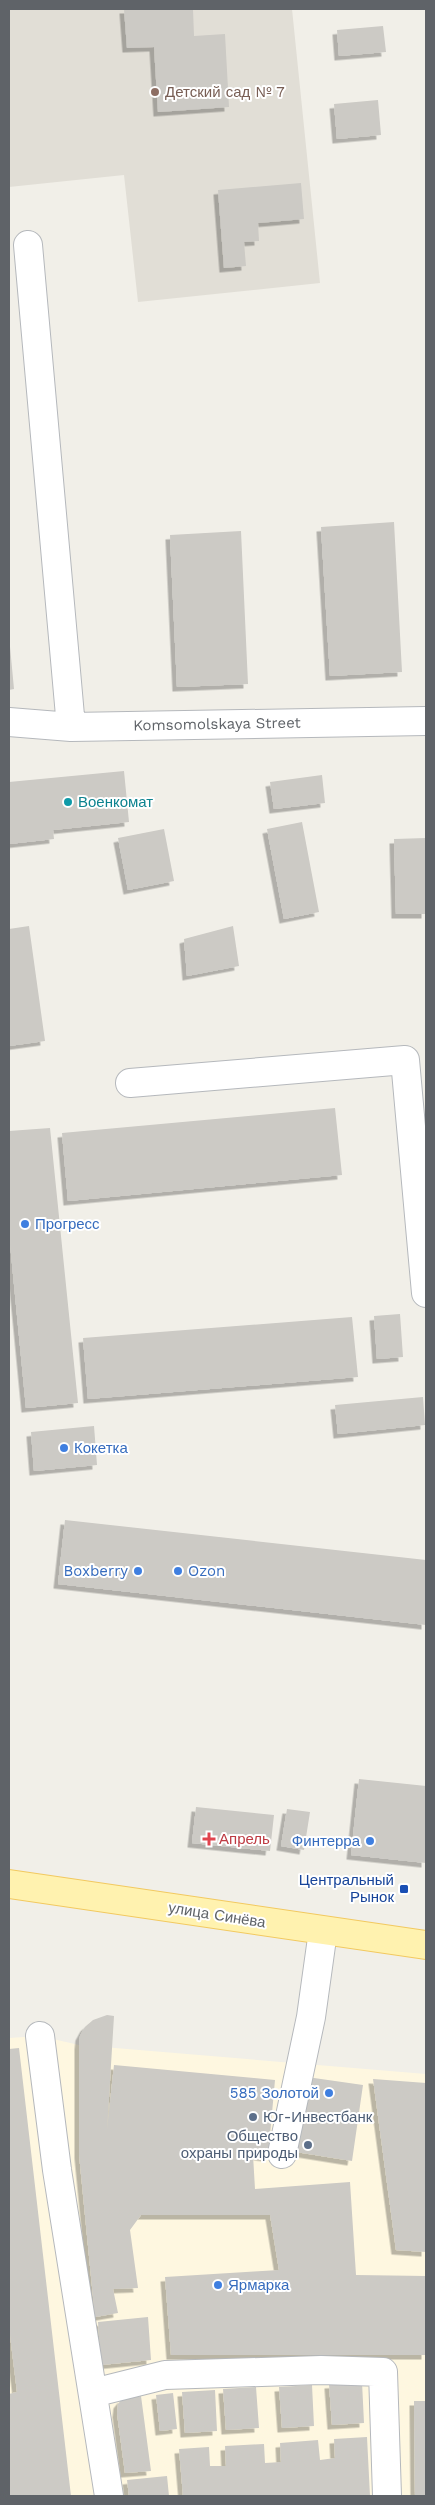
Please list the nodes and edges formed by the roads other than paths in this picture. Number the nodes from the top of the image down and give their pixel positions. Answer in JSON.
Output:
{"nodes":[{"id":1,"x":28,"y":245,"type":"dead end"},
{"id":2,"x":426,"y":721,"type":"edge"},
{"id":3,"x":9,"y":722,"type":"edge"},
{"id":4,"x":71,"y":727,"type":"junction"},
{"id":5,"x":130,"y":1083,"type":"dead end"},
{"id":6,"x":426,"y":1293,"type":"edge"},
{"id":7,"x":9,"y":1884,"type":"edge"},
{"id":8,"x":323,"y":1931,"type":"junction"},
{"id":9,"x":426,"y":1945,"type":"edge"},
{"id":10,"x":40,"y":2036,"type":"dead end"},
{"id":11,"x":282,"y":2154,"type":"dead end"},
{"id":12,"x":93,"y":2393,"type":"junction"},
{"id":13,"x":109,"y":2496,"type":"edge"},
{"id":14,"x":387,"y":2496,"type":"edge"}],
"edges":[{"from":1,"to":4,"type":"street"},
{"from":2,"to":4,"type":"street","name":"Komsomolskaya Street"},
{"from":3,"to":4,"type":"street","name":"Komsomolskaya Street"},
{"from":5,"to":6,"type":"street"},
{"from":7,"to":8,"type":"main road","name":"улица Синёва"},
{"from":8,"to":9,"type":"main road","name":"улица Синёва"},
{"from":8,"to":11,"type":"street"},
{"from":10,"to":12,"type":"street"},
{"from":12,"to":13,"type":"street"},
{"from":12,"to":14,"type":"street"}]}
